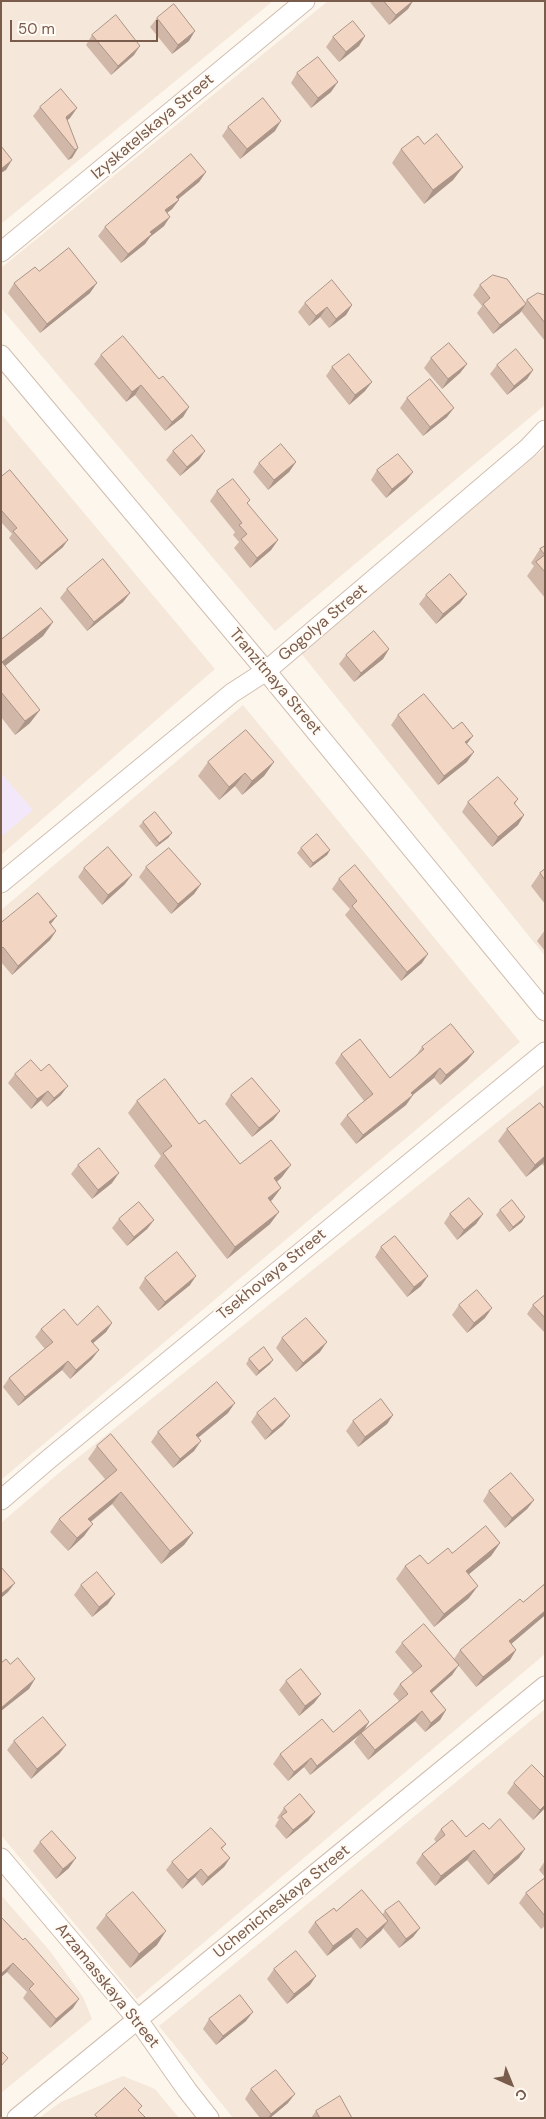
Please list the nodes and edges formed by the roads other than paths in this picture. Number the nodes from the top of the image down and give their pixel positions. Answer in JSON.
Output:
{"nodes":[{"id":1,"x":305,"y":1,"type":"edge"},
{"id":2,"x":1,"y":252,"type":"edge"},
{"id":3,"x":1,"y":356,"type":"edge"},
{"id":4,"x":545,"y":430,"type":"edge"},
{"id":5,"x":266,"y":671,"type":"junction"},
{"id":6,"x":1,"y":883,"type":"edge"},
{"id":7,"x":545,"y":1011,"type":"edge"},
{"id":8,"x":545,"y":1052,"type":"edge"},
{"id":9,"x":1,"y":1500,"type":"edge"},
{"id":10,"x":545,"y":1686,"type":"edge"},
{"id":11,"x":1,"y":1858,"type":"edge"},
{"id":12,"x":138,"y":2020,"type":"junction"},
{"id":13,"x":17,"y":2118,"type":"edge"},
{"id":14,"x":210,"y":2118,"type":"edge"}],
"edges":[{"from":1,"to":2,"type":"street","name":"Izyskatelskaya Street"},
{"from":3,"to":5,"type":"street","name":"Tranzitnaya Street"},
{"from":4,"to":5,"type":"street","name":"Gogolya Street"},
{"from":5,"to":6,"type":"street","name":"Gogolya Street"},
{"from":5,"to":7,"type":"street","name":"Tranzitnaya Street"},
{"from":8,"to":9,"type":"street","name":"Tsekhovaya Street"},
{"from":10,"to":12,"type":"street","name":"Uchenicheskaya Street"},
{"from":11,"to":12,"type":"street","name":"Arzamasskaya Street"},
{"from":12,"to":13,"type":"street","name":"Uchenicheskaya Street"},
{"from":12,"to":14,"type":"street","name":"Arzamasskaya Street"}]}
